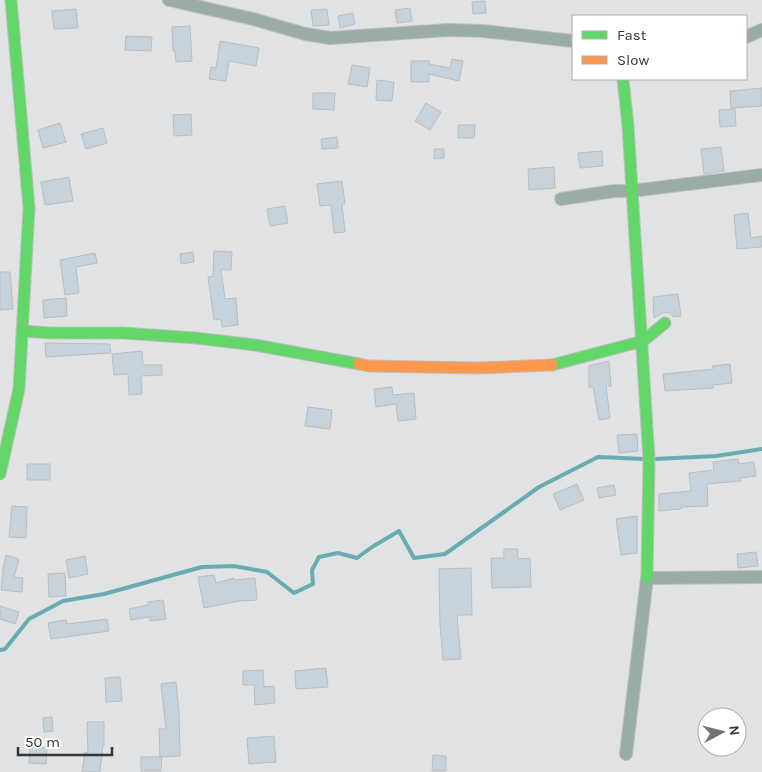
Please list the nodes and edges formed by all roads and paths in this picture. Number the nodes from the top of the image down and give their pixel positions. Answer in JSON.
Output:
{"nodes":[{"id":1,"x":11,"y":0,"type":"edge"},
{"id":2,"x":169,"y":0,"type":"edge"},
{"id":3,"x":762,"y":30,"type":"edge"},
{"id":4,"x":747,"y":37,"type":"edge"},
{"id":5,"x":572,"y":41,"type":"edge"},
{"id":6,"x":623,"y":80,"type":"edge"},
{"id":7,"x":762,"y":175,"type":"edge"},
{"id":8,"x":632,"y":191,"type":"junction"},
{"id":9,"x":561,"y":199,"type":"dead end"},
{"id":10,"x":665,"y":323,"type":"dead end"},
{"id":11,"x":22,"y":331,"type":"junction"},
{"id":12,"x":643,"y":341,"type":"junction"},
{"id":13,"x":0,"y":474,"type":"edge"},
{"id":14,"x":762,"y":577,"type":"edge"},
{"id":15,"x":647,"y":578,"type":"junction"},
{"id":16,"x":626,"y":754,"type":"dead end"}],
"edges":[{"from":1,"to":11,"type":"street"},
{"from":2,"to":5,"type":"street"},
{"from":3,"to":4,"type":"street"},
{"from":6,"to":8,"type":"street"},
{"from":7,"to":8,"type":"street"},
{"from":8,"to":9,"type":"street"},
{"from":8,"to":12,"type":"street"},
{"from":10,"to":12,"type":"street"},
{"from":11,"to":12,"type":"street"},
{"from":11,"to":13,"type":"street"},
{"from":12,"to":15,"type":"street"},
{"from":14,"to":15,"type":"street"},
{"from":15,"to":16,"type":"street"}]}
